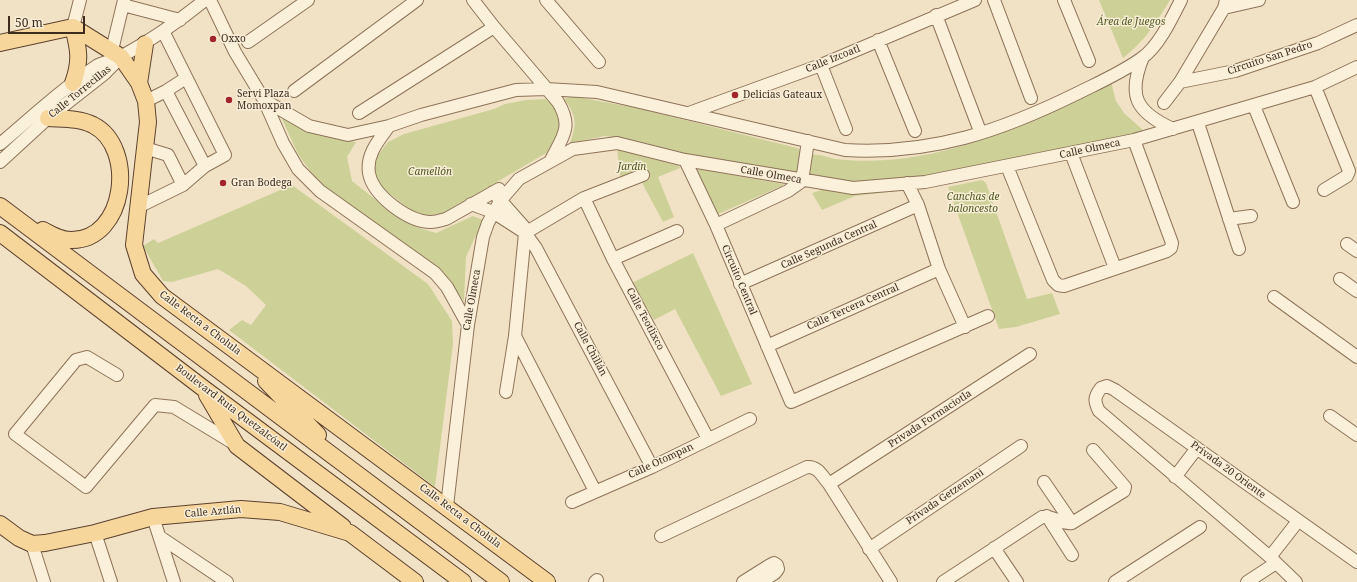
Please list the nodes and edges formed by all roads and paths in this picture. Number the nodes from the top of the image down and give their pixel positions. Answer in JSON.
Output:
{"nodes":[{"id":1,"x":80,"y":0,"type":"edge"},
{"id":2,"x":205,"y":0,"type":"edge"},
{"id":3,"x":210,"y":0,"type":"edge"},
{"id":4,"x":308,"y":0,"type":"edge"},
{"id":5,"x":417,"y":0,"type":"edge"},
{"id":6,"x":473,"y":0,"type":"edge"},
{"id":7,"x":546,"y":0,"type":"edge"},
{"id":8,"x":975,"y":0,"type":"edge"},
{"id":9,"x":994,"y":0,"type":"edge"},
{"id":10,"x":1064,"y":0,"type":"edge"},
{"id":11,"x":1181,"y":0,"type":"edge"},
{"id":12,"x":1259,"y":0,"type":"edge"},
{"id":13,"x":123,"y":3,"type":"edge"},
{"id":14,"x":1225,"y":4,"type":"edge"},
{"id":15,"x":936,"y":15,"type":"junction"},
{"id":16,"x":180,"y":20,"type":"junction"},
{"id":17,"x":1357,"y":25,"type":"edge"},
{"id":18,"x":73,"y":27,"type":"junction"},
{"id":19,"x":494,"y":27,"type":"junction"},
{"id":20,"x":163,"y":31,"type":"junction"},
{"id":21,"x":878,"y":40,"type":"junction"},
{"id":22,"x":248,"y":42,"type":"dead end"},
{"id":23,"x":0,"y":43,"type":"edge"},
{"id":24,"x":144,"y":44,"type":"junction"},
{"id":25,"x":116,"y":54,"type":"junction"},
{"id":26,"x":1143,"y":57,"type":"junction"},
{"id":27,"x":1089,"y":61,"type":"dead end"},
{"id":28,"x":599,"y":62,"type":"dead end"},
{"id":29,"x":820,"y":65,"type":"junction"},
{"id":30,"x":1357,"y":67,"type":"edge"},
{"id":31,"x":186,"y":78,"type":"junction"},
{"id":32,"x":1180,"y":82,"type":"junction"},
{"id":33,"x":73,"y":83,"type":"junction"},
{"id":34,"x":139,"y":83,"type":"junction"},
{"id":35,"x":1315,"y":87,"type":"junction"},
{"id":36,"x":546,"y":88,"type":"junction"},
{"id":37,"x":166,"y":91,"type":"junction"},
{"id":38,"x":294,"y":92,"type":"dead end"},
{"id":39,"x":1031,"y":98,"type":"dead end"},
{"id":40,"x":264,"y":100,"type":"junction"},
{"id":41,"x":146,"y":101,"type":"junction"},
{"id":42,"x":1164,"y":103,"type":"dead end"},
{"id":43,"x":1254,"y":106,"type":"junction"},
{"id":44,"x":359,"y":113,"type":"dead end"},
{"id":45,"x":689,"y":113,"type":"junction"},
{"id":46,"x":48,"y":118,"type":"junction"},
{"id":47,"x":1198,"y":123,"type":"junction"},
{"id":48,"x":389,"y":126,"type":"junction"},
{"id":49,"x":978,"y":126,"type":"dead end"},
{"id":50,"x":846,"y":129,"type":"dead end"},
{"id":51,"x":1173,"y":129,"type":"junction"},
{"id":52,"x":915,"y":131,"type":"dead end"},
{"id":53,"x":1134,"y":140,"type":"junction"},
{"id":54,"x":808,"y":141,"type":"junction"},
{"id":55,"x":0,"y":144,"type":"edge"},
{"id":56,"x":145,"y":148,"type":"junction"},
{"id":57,"x":1070,"y":153,"type":"junction"},
{"id":58,"x":551,"y":160,"type":"junction"},
{"id":59,"x":685,"y":160,"type":"junction"},
{"id":60,"x":0,"y":162,"type":"edge"},
{"id":61,"x":204,"y":166,"type":"junction"},
{"id":62,"x":1007,"y":166,"type":"junction"},
{"id":63,"x":643,"y":175,"type":"dead end"},
{"id":64,"x":802,"y":181,"type":"junction"},
{"id":65,"x":907,"y":183,"type":"junction"},
{"id":66,"x":183,"y":185,"type":"junction"},
{"id":67,"x":1324,"y":190,"type":"dead end"},
{"id":68,"x":496,"y":197,"type":"junction"},
{"id":69,"x":584,"y":198,"type":"junction"},
{"id":70,"x":1293,"y":202,"type":"dead end"},
{"id":71,"x":471,"y":204,"type":"junction"},
{"id":72,"x":918,"y":205,"type":"junction"},
{"id":73,"x":138,"y":207,"type":"junction"},
{"id":74,"x":5,"y":210,"type":"edge"},
{"id":75,"x":493,"y":212,"type":"junction"},
{"id":76,"x":1252,"y":216,"type":"dead end"},
{"id":77,"x":1229,"y":219,"type":"junction"},
{"id":78,"x":716,"y":225,"type":"junction"},
{"id":79,"x":677,"y":231,"type":"dead end"},
{"id":80,"x":0,"y":233,"type":"edge"},
{"id":81,"x":525,"y":233,"type":"junction"},
{"id":82,"x":1239,"y":249,"type":"dead end"},
{"id":83,"x":613,"y":259,"type":"junction"},
{"id":84,"x":1115,"y":268,"type":"junction"},
{"id":85,"x":939,"y":269,"type":"junction"},
{"id":86,"x":1340,"y":279,"type":"dead end"},
{"id":87,"x":740,"y":284,"type":"junction"},
{"id":88,"x":1357,"y":291,"type":"edge"},
{"id":89,"x":1274,"y":297,"type":"dead end"},
{"id":90,"x":988,"y":316,"type":"dead end"},
{"id":91,"x":468,"y":324,"type":"junction"},
{"id":92,"x":965,"y":327,"type":"junction"},
{"id":93,"x":515,"y":336,"type":"junction"},
{"id":94,"x":767,"y":346,"type":"junction"},
{"id":95,"x":233,"y":348,"type":"junction"},
{"id":96,"x":1030,"y":354,"type":"dead end"},
{"id":97,"x":1357,"y":357,"type":"edge"},
{"id":98,"x":117,"y":375,"type":"dead end"},
{"id":99,"x":203,"y":388,"type":"junction"},
{"id":100,"x":506,"y":392,"type":"dead end"},
{"id":101,"x":1330,"y":416,"type":"dead end"},
{"id":102,"x":750,"y":419,"type":"dead end"},
{"id":103,"x":1357,"y":435,"type":"edge"},
{"id":104,"x":708,"y":439,"type":"junction"},
{"id":105,"x":238,"y":446,"type":"junction"},
{"id":106,"x":1021,"y":446,"type":"dead end"},
{"id":107,"x":1197,"y":448,"type":"junction"},
{"id":108,"x":1093,"y":450,"type":"dead end"},
{"id":109,"x":652,"y":466,"type":"junction"},
{"id":110,"x":352,"y":470,"type":"junction"},
{"id":111,"x":1175,"y":477,"type":"junction"},
{"id":112,"x":1044,"y":482,"type":"dead end"},
{"id":113,"x":829,"y":484,"type":"junction"},
{"id":114,"x":595,"y":491,"type":"junction"},
{"id":115,"x":572,"y":502,"type":"dead end"},
{"id":116,"x":447,"y":506,"type":"junction"},
{"id":117,"x":1047,"y":516,"type":"junction"},
{"id":118,"x":153,"y":517,"type":"junction"},
{"id":119,"x":1298,"y":521,"type":"junction"},
{"id":120,"x":1072,"y":523,"type":"junction"},
{"id":121,"x":0,"y":524,"type":"edge"},
{"id":122,"x":1200,"y":527,"type":"dead end"},
{"id":123,"x":95,"y":533,"type":"junction"},
{"id":124,"x":350,"y":533,"type":"junction"},
{"id":125,"x":661,"y":536,"type":"dead end"},
{"id":126,"x":160,"y":537,"type":"junction"},
{"id":127,"x":32,"y":544,"type":"junction"},
{"id":128,"x":994,"y":548,"type":"junction"},
{"id":129,"x":869,"y":549,"type":"junction"},
{"id":130,"x":1072,"y":555,"type":"dead end"},
{"id":131,"x":1273,"y":560,"type":"junction"},
{"id":132,"x":1357,"y":562,"type":"edge"},
{"id":133,"x":44,"y":582,"type":"edge"},
{"id":134,"x":111,"y":582,"type":"edge"},
{"id":135,"x":174,"y":582,"type":"edge"},
{"id":136,"x":227,"y":582,"type":"edge"},
{"id":137,"x":415,"y":582,"type":"edge"},
{"id":138,"x":464,"y":582,"type":"edge"},
{"id":139,"x":501,"y":582,"type":"edge"},
{"id":140,"x":548,"y":582,"type":"edge"},
{"id":141,"x":743,"y":582,"type":"edge"},
{"id":142,"x":761,"y":582,"type":"edge"},
{"id":143,"x":891,"y":582,"type":"edge"},
{"id":144,"x":945,"y":582,"type":"edge"},
{"id":145,"x":1016,"y":582,"type":"edge"},
{"id":146,"x":1115,"y":582,"type":"edge"},
{"id":147,"x":1247,"y":582,"type":"edge"},
{"id":148,"x":1296,"y":582,"type":"edge"}],
"edges":[{"from":1,"to":18,"type":"street"},
{"from":2,"to":16,"type":"street"},
{"from":3,"to":40,"type":"street"},
{"from":4,"to":22,"type":"street"},
{"from":5,"to":38,"type":"street"},
{"from":6,"to":19,"type":"street"},
{"from":7,"to":28,"type":"street"},
{"from":8,"to":15,"type":"street","name":"Calle Izcoatl"},
{"from":9,"to":39,"type":"street"},
{"from":10,"to":27,"type":"street"},
{"from":11,"to":26,"type":"street"},
{"from":12,"to":14,"type":"street"},
{"from":13,"to":16,"type":"street"},
{"from":13,"to":25,"type":"street"},
{"from":14,"to":32,"type":"street"},
{"from":15,"to":21,"type":"street","name":"Calle Izcoatl"},
{"from":15,"to":49,"type":"street"},
{"from":16,"to":20,"type":"street"},
{"from":17,"to":32,"type":"street","name":"Circuito San Pedro"},
{"from":18,"to":23,"type":"main road"},
{"from":18,"to":25,"type":"main road","name":"Calle Recta a Cholula"},
{"from":18,"to":33,"type":"main road"},
{"from":19,"to":36,"type":"street"},
{"from":19,"to":44,"type":"street"},
{"from":20,"to":24,"type":"street"},
{"from":20,"to":31,"type":"street"},
{"from":21,"to":29,"type":"street","name":"Calle Izcoatl"},
{"from":21,"to":52,"type":"street"},
{"from":24,"to":25,"type":"street"},
{"from":24,"to":34,"type":"main road"},
{"from":25,"to":33,"type":"street","name":"Calle Torrecillas"},
{"from":25,"to":34,"type":"main road","name":"Calle Recta a Cholula"},
{"from":25,"to":46,"type":"street","name":"Calle Torrecillas"},
{"from":26,"to":51,"type":"street"},
{"from":26,"to":54,"type":"street"},
{"from":29,"to":45,"type":"street","name":"Calle Izcoatl"},
{"from":29,"to":50,"type":"street"},
{"from":30,"to":35,"type":"street","name":"Calle Olmeca"},
{"from":31,"to":37,"type":"street"},
{"from":31,"to":61,"type":"street"},
{"from":32,"to":42,"type":"street"},
{"from":33,"to":55,"type":"street","name":"Calle Torrecillas"},
{"from":34,"to":41,"type":"main road","name":"Calle Recta a Cholula"},
{"from":35,"to":43,"type":"street","name":"Calle Olmeca"},
{"from":35,"to":67,"type":"street"},
{"from":36,"to":45,"type":"street"},
{"from":36,"to":48,"type":"street"},
{"from":36,"to":58,"type":"street"},
{"from":37,"to":41,"type":"street"},
{"from":37,"to":61,"type":"street"},
{"from":40,"to":48,"type":"street"},
{"from":40,"to":91,"type":"street"},
{"from":41,"to":56,"type":"main road","name":"Calle Recta a Cholula"},
{"from":43,"to":47,"type":"street","name":"Calle Olmeca"},
{"from":43,"to":70,"type":"street"},
{"from":45,"to":54,"type":"street"},
{"from":46,"to":60,"type":"street","name":"Calle Torrecillas"},
{"from":46,"to":74,"type":"main road"},
{"from":47,"to":51,"type":"street","name":"Calle Olmeca"},
{"from":47,"to":77,"type":"street"},
{"from":48,"to":71,"type":"street"},
{"from":51,"to":53,"type":"street","name":"Calle Olmeca"},
{"from":53,"to":57,"type":"street","name":"Calle Olmeca"},
{"from":53,"to":84,"type":"street"},
{"from":54,"to":64,"type":"street"},
{"from":56,"to":66,"type":"street"},
{"from":56,"to":73,"type":"main road","name":"Calle Recta a Cholula"},
{"from":57,"to":62,"type":"street","name":"Calle Olmeca"},
{"from":57,"to":84,"type":"street"},
{"from":58,"to":59,"type":"street","name":"Calle Olmeca"},
{"from":58,"to":68,"type":"street","name":"Calle Olmeca"},
{"from":59,"to":64,"type":"street","name":"Calle Olmeca"},
{"from":59,"to":78,"type":"street","name":"Circuito Central"},
{"from":61,"to":66,"type":"street"},
{"from":62,"to":65,"type":"street","name":"Calle Olmeca"},
{"from":62,"to":84,"type":"street"},
{"from":63,"to":69,"type":"street"},
{"from":64,"to":65,"type":"street","name":"Calle Olmeca"},
{"from":64,"to":78,"type":"street"},
{"from":65,"to":72,"type":"street"},
{"from":66,"to":73,"type":"street"},
{"from":68,"to":71,"type":"street"},
{"from":68,"to":75,"type":"street","name":"Calle Olmeca"},
{"from":68,"to":81,"type":"street","name":"Calle Chillán"},
{"from":69,"to":81,"type":"street"},
{"from":69,"to":83,"type":"street","name":"Calle Teotlixco"},
{"from":71,"to":75,"type":"street","name":"Calle Chillán"},
{"from":72,"to":85,"type":"street"},
{"from":72,"to":87,"type":"street","name":"Calle Segunda Central"},
{"from":73,"to":95,"type":"main road","name":"Calle Recta a Cholula"},
{"from":74,"to":110,"type":"main road"},
{"from":75,"to":81,"type":"street","name":"Calle Chillán"},
{"from":75,"to":91,"type":"street","name":"Calle Olmeca"},
{"from":76,"to":77,"type":"street"},
{"from":77,"to":82,"type":"street"},
{"from":78,"to":87,"type":"street","name":"Circuito Central"},
{"from":79,"to":83,"type":"street"},
{"from":80,"to":99,"type":"main road","name":"Boulevard Ruta Quetzalcóatl"},
{"from":81,"to":93,"type":"street"},
{"from":81,"to":109,"type":"street","name":"Calle Chillán"},
{"from":83,"to":104,"type":"street","name":"Calle Teotlixco"},
{"from":85,"to":92,"type":"street"},
{"from":85,"to":94,"type":"street","name":"Calle Tercera Central"},
{"from":86,"to":88,"type":"street"},
{"from":87,"to":94,"type":"street","name":"Circuito Central"},
{"from":89,"to":97,"type":"street"},
{"from":90,"to":92,"type":"street"},
{"from":91,"to":116,"type":"street","name":"Calle Olmeca"},
{"from":92,"to":94,"type":"street","name":"Circuito Central"},
{"from":93,"to":100,"type":"street"},
{"from":93,"to":114,"type":"street"},
{"from":95,"to":110,"type":"main road"},
{"from":95,"to":116,"type":"main road","name":"Calle Recta a Cholula"},
{"from":96,"to":113,"type":"street","name":"Privada Formaciotla"},
{"from":98,"to":105,"type":"street"},
{"from":99,"to":105,"type":"main road"},
{"from":99,"to":138,"type":"main road","name":"Boulevard Ruta Quetzalcóatl"},
{"from":101,"to":103,"type":"street"},
{"from":102,"to":104,"type":"street","name":"Calle Otompan"},
{"from":104,"to":109,"type":"street","name":"Calle Otompan"},
{"from":105,"to":124,"type":"main road"},
{"from":106,"to":129,"type":"street","name":"Privada Getzemani"},
{"from":107,"to":111,"type":"street"},
{"from":107,"to":111,"type":"street","name":"Privada 20 Oriente"},
{"from":107,"to":119,"type":"street","name":"Privada 20 Oriente"},
{"from":108,"to":120,"type":"street"},
{"from":109,"to":114,"type":"street","name":"Calle Otompan"},
{"from":110,"to":139,"type":"main road"},
{"from":111,"to":131,"type":"street"},
{"from":112,"to":120,"type":"street"},
{"from":113,"to":125,"type":"street"},
{"from":113,"to":129,"type":"street"},
{"from":114,"to":115,"type":"street","name":"Calle Otompan"},
{"from":116,"to":140,"type":"main road","name":"Calle Recta a Cholula"},
{"from":117,"to":120,"type":"street"},
{"from":117,"to":128,"type":"street"},
{"from":117,"to":130,"type":"street"},
{"from":118,"to":123,"type":"main road","name":"Calle Aztlán"},
{"from":118,"to":124,"type":"main road","name":"Calle Aztlán"},
{"from":118,"to":126,"type":"street"},
{"from":119,"to":131,"type":"street"},
{"from":119,"to":132,"type":"street","name":"Privada 20 Oriente"},
{"from":121,"to":127,"type":"main road"},
{"from":122,"to":146,"type":"street"},
{"from":123,"to":127,"type":"main road","name":"Calle Aztlán"},
{"from":123,"to":134,"type":"street"},
{"from":124,"to":137,"type":"main road","name":"Calle Aztlán"},
{"from":126,"to":135,"type":"street"},
{"from":126,"to":136,"type":"street"},
{"from":127,"to":133,"type":"street"},
{"from":128,"to":144,"type":"street"},
{"from":128,"to":145,"type":"street"},
{"from":129,"to":143,"type":"street"},
{"from":131,"to":147,"type":"street"},
{"from":131,"to":148,"type":"street"},
{"from":141,"to":142,"type":"street"}]}
